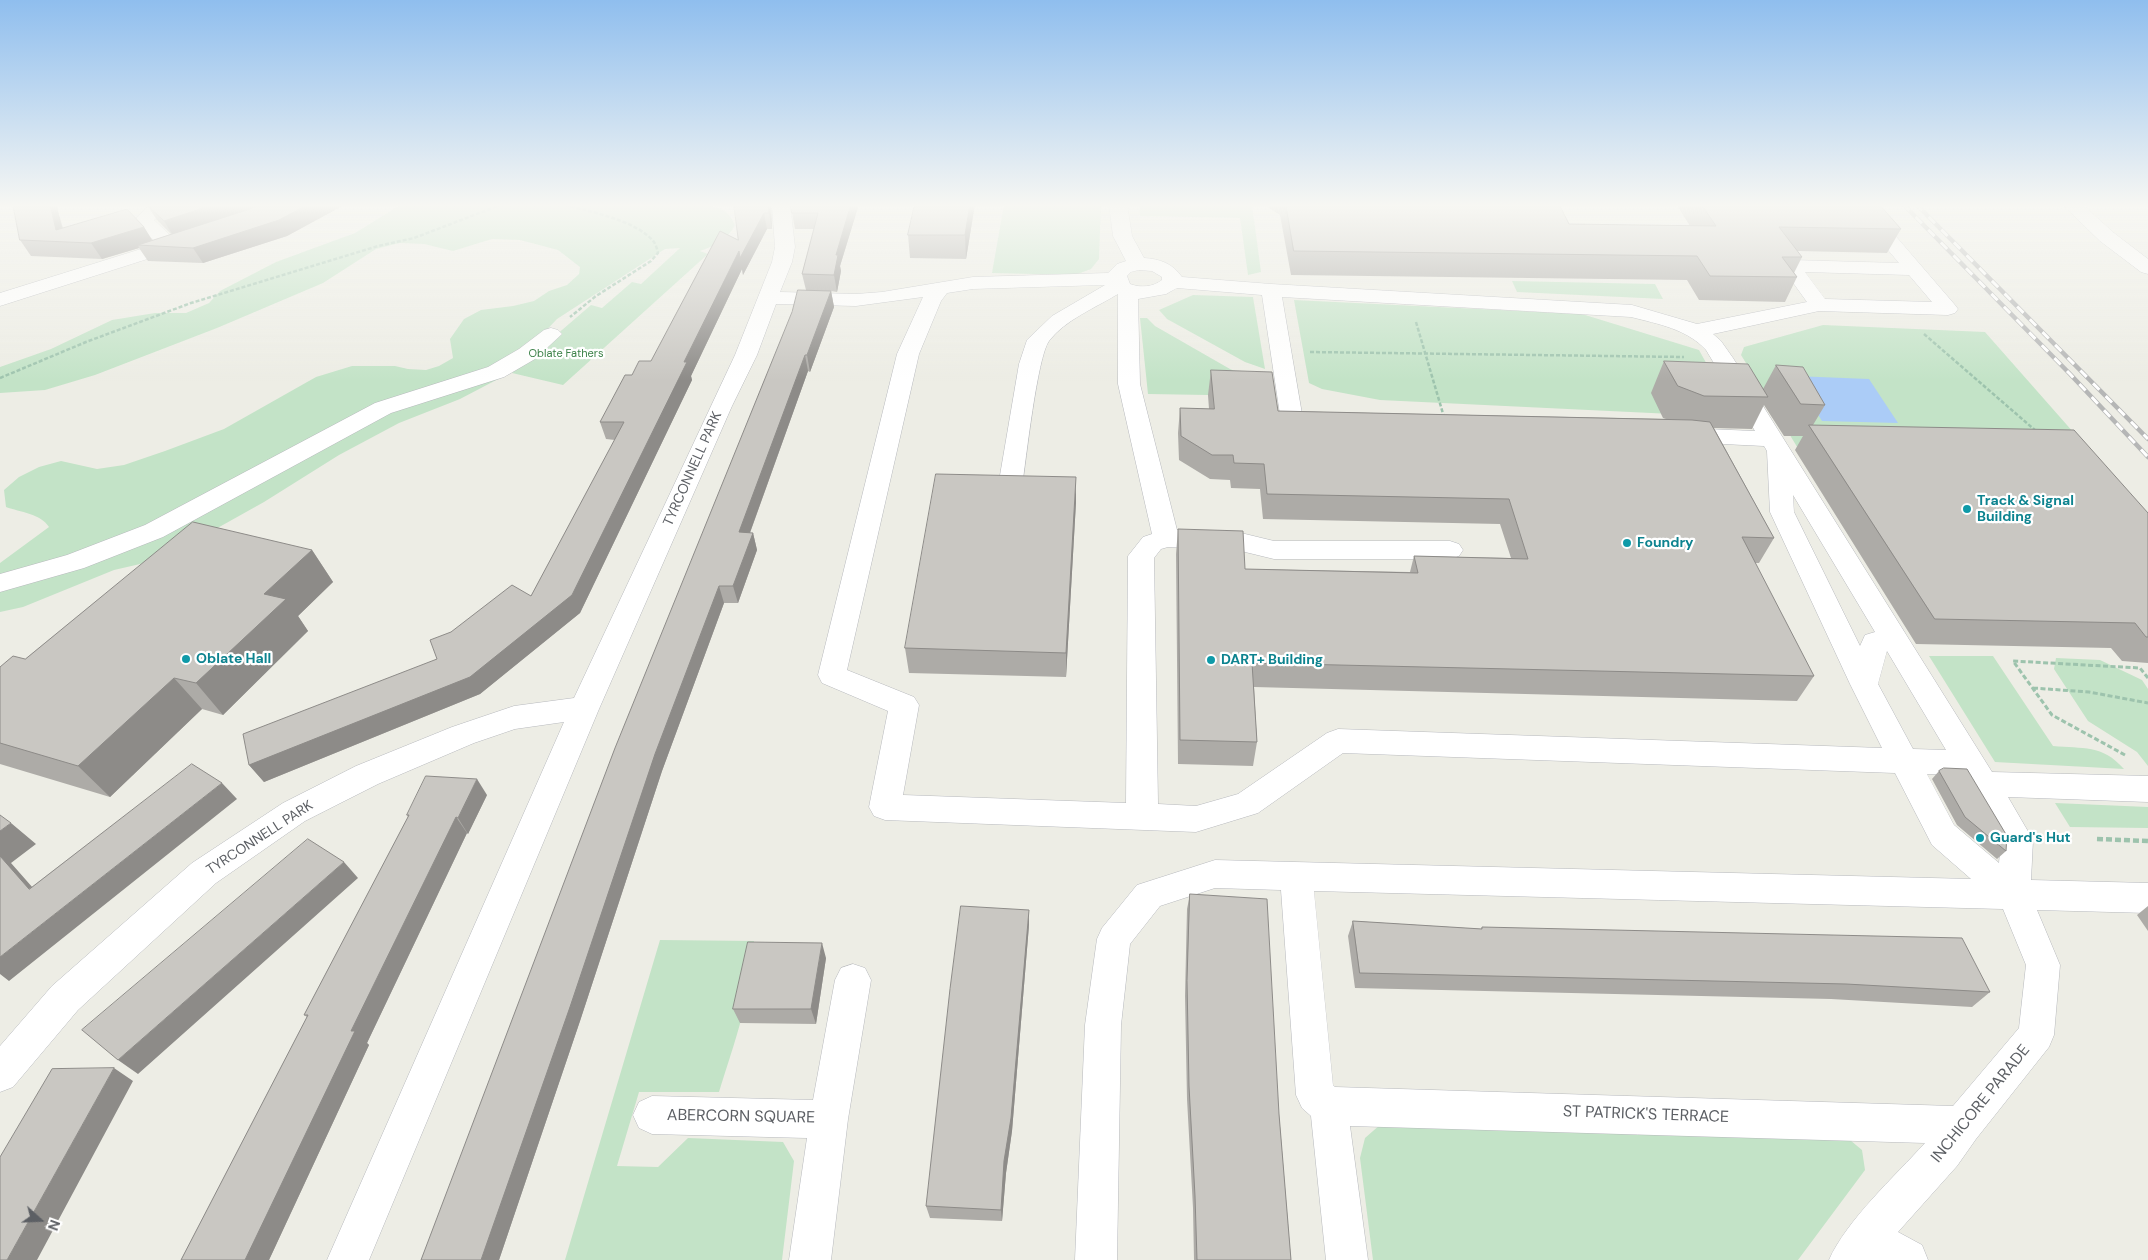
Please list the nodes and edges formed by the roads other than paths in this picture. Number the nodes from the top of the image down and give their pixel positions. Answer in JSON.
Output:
{"nodes":[{"id":1,"x":117,"y":263,"type":"edge"},
{"id":2,"x":782,"y":263,"type":"edge"},
{"id":3,"x":1910,"y":263,"type":"edge"},
{"id":4,"x":1138,"y":264,"type":"joint"},
{"id":5,"x":1915,"y":269,"type":"junction"},
{"id":6,"x":1172,"y":282,"type":"junction"},
{"id":7,"x":1122,"y":285,"type":"junction"},
{"id":8,"x":941,"y":288,"type":"junction"},
{"id":9,"x":1271,"y":290,"type":"junction"},
{"id":10,"x":768,"y":298,"type":"junction"},
{"id":11,"x":0,"y":300,"type":"edge"},
{"id":12,"x":1819,"y":305,"type":"junction"},
{"id":13,"x":1693,"y":331,"type":"junction"},
{"id":14,"x":551,"y":334,"type":"road end"},
{"id":15,"x":1340,"y":421,"type":"edge"},
{"id":16,"x":1661,"y":426,"type":"edge"},
{"id":17,"x":1775,"y":444,"type":"junction"},
{"id":18,"x":1010,"y":487,"type":"edge"},
{"id":19,"x":1782,"y":512,"type":"junction"},
{"id":20,"x":1819,"y":516,"type":"junction"},
{"id":21,"x":1166,"y":538,"type":"junction"},
{"id":22,"x":1450,"y":550,"type":"dead end"},
{"id":23,"x":1824,"y":558,"type":"junction"},
{"id":24,"x":0,"y":583,"type":"edge"},
{"id":25,"x":1875,"y":642,"type":"junction"},
{"id":26,"x":1918,"y":678,"type":"junction"},
{"id":27,"x":1864,"y":684,"type":"junction"},
{"id":28,"x":584,"y":709,"type":"junction"},
{"id":29,"x":1906,"y":761,"type":"junction"},
{"id":30,"x":1976,"y":773,"type":"junction"},
{"id":31,"x":2148,"y":789,"type":"edge"},
{"id":32,"x":1142,"y":816,"type":"junction"},
{"id":33,"x":1296,"y":876,"type":"junction"},
{"id":34,"x":2014,"y":896,"type":"junction"},
{"id":35,"x":2148,"y":898,"type":"edge"},
{"id":36,"x":853,"y":980,"type":"dead end"},
{"id":37,"x":0,"y":1074,"type":"edge"},
{"id":38,"x":1329,"y":1106,"type":"junction"},
{"id":39,"x":652,"y":1115,"type":"dead end"},
{"id":40,"x":829,"y":1119,"type":"junction"},
{"id":41,"x":1962,"y":1125,"type":"junction"},
{"id":42,"x":1858,"y":1248,"type":"edge"},
{"id":43,"x":348,"y":1260,"type":"edge"},
{"id":44,"x":810,"y":1260,"type":"edge"},
{"id":45,"x":1096,"y":1260,"type":"edge"},
{"id":46,"x":1346,"y":1260,"type":"edge"},
{"id":47,"x":1907,"y":1260,"type":"edge"}],
"edges":[{"from":1,"to":11,"type":"street"},
{"from":2,"to":10,"type":"street","name":"TYRCONNELL PARK"},
{"from":3,"to":5,"type":"street"},
{"from":4,"to":6,"type":"street"},
{"from":4,"to":7,"type":"street"},
{"from":5,"to":12,"type":"street"},
{"from":5,"to":12,"type":"street"},
{"from":6,"to":7,"type":"street"},
{"from":6,"to":9,"type":"street"},
{"from":7,"to":8,"type":"street"},
{"from":7,"to":18,"type":"street"},
{"from":7,"to":21,"type":"street"},
{"from":8,"to":10,"type":"street"},
{"from":8,"to":32,"type":"street"},
{"from":9,"to":13,"type":"street"},
{"from":9,"to":15,"type":"street"},
{"from":10,"to":28,"type":"street","name":"TYRCONNELL PARK"},
{"from":12,"to":13,"type":"street"},
{"from":13,"to":17,"type":"street"},
{"from":14,"to":24,"type":"street"},
{"from":16,"to":17,"type":"street"},
{"from":17,"to":19,"type":"street"},
{"from":17,"to":20,"type":"street"},
{"from":19,"to":23,"type":"street"},
{"from":19,"to":27,"type":"street"},
{"from":20,"to":23,"type":"street"},
{"from":20,"to":26,"type":"street"},
{"from":21,"to":22,"type":"street"},
{"from":21,"to":32,"type":"street"},
{"from":23,"to":25,"type":"street"},
{"from":25,"to":26,"type":"street"},
{"from":25,"to":27,"type":"street"},
{"from":26,"to":30,"type":"street"},
{"from":27,"to":29,"type":"street"},
{"from":28,"to":37,"type":"street","name":"TYRCONNELL PARK"},
{"from":28,"to":43,"type":"street","name":"TYRCONNELL PARK"},
{"from":29,"to":30,"type":"street"},
{"from":29,"to":32,"type":"street"},
{"from":29,"to":34,"type":"street"},
{"from":30,"to":31,"type":"street"},
{"from":30,"to":34,"type":"street"},
{"from":33,"to":34,"type":"street"},
{"from":33,"to":38,"type":"street"},
{"from":33,"to":45,"type":"street"},
{"from":34,"to":35,"type":"street"},
{"from":34,"to":41,"type":"street","name":"INCHICORE PARADE"},
{"from":36,"to":40,"type":"street","name":"ABERCORN SQUARE"},
{"from":38,"to":41,"type":"street","name":"ST PATRICK'S TERRACE"},
{"from":38,"to":46,"type":"street"},
{"from":39,"to":40,"type":"street","name":"ABERCORN SQUARE"},
{"from":40,"to":44,"type":"street","name":"ABERCORN SQUARE"},
{"from":41,"to":42,"type":"street","name":"INCHICORE PARADE"},
{"from":42,"to":47,"type":"street"}]}
